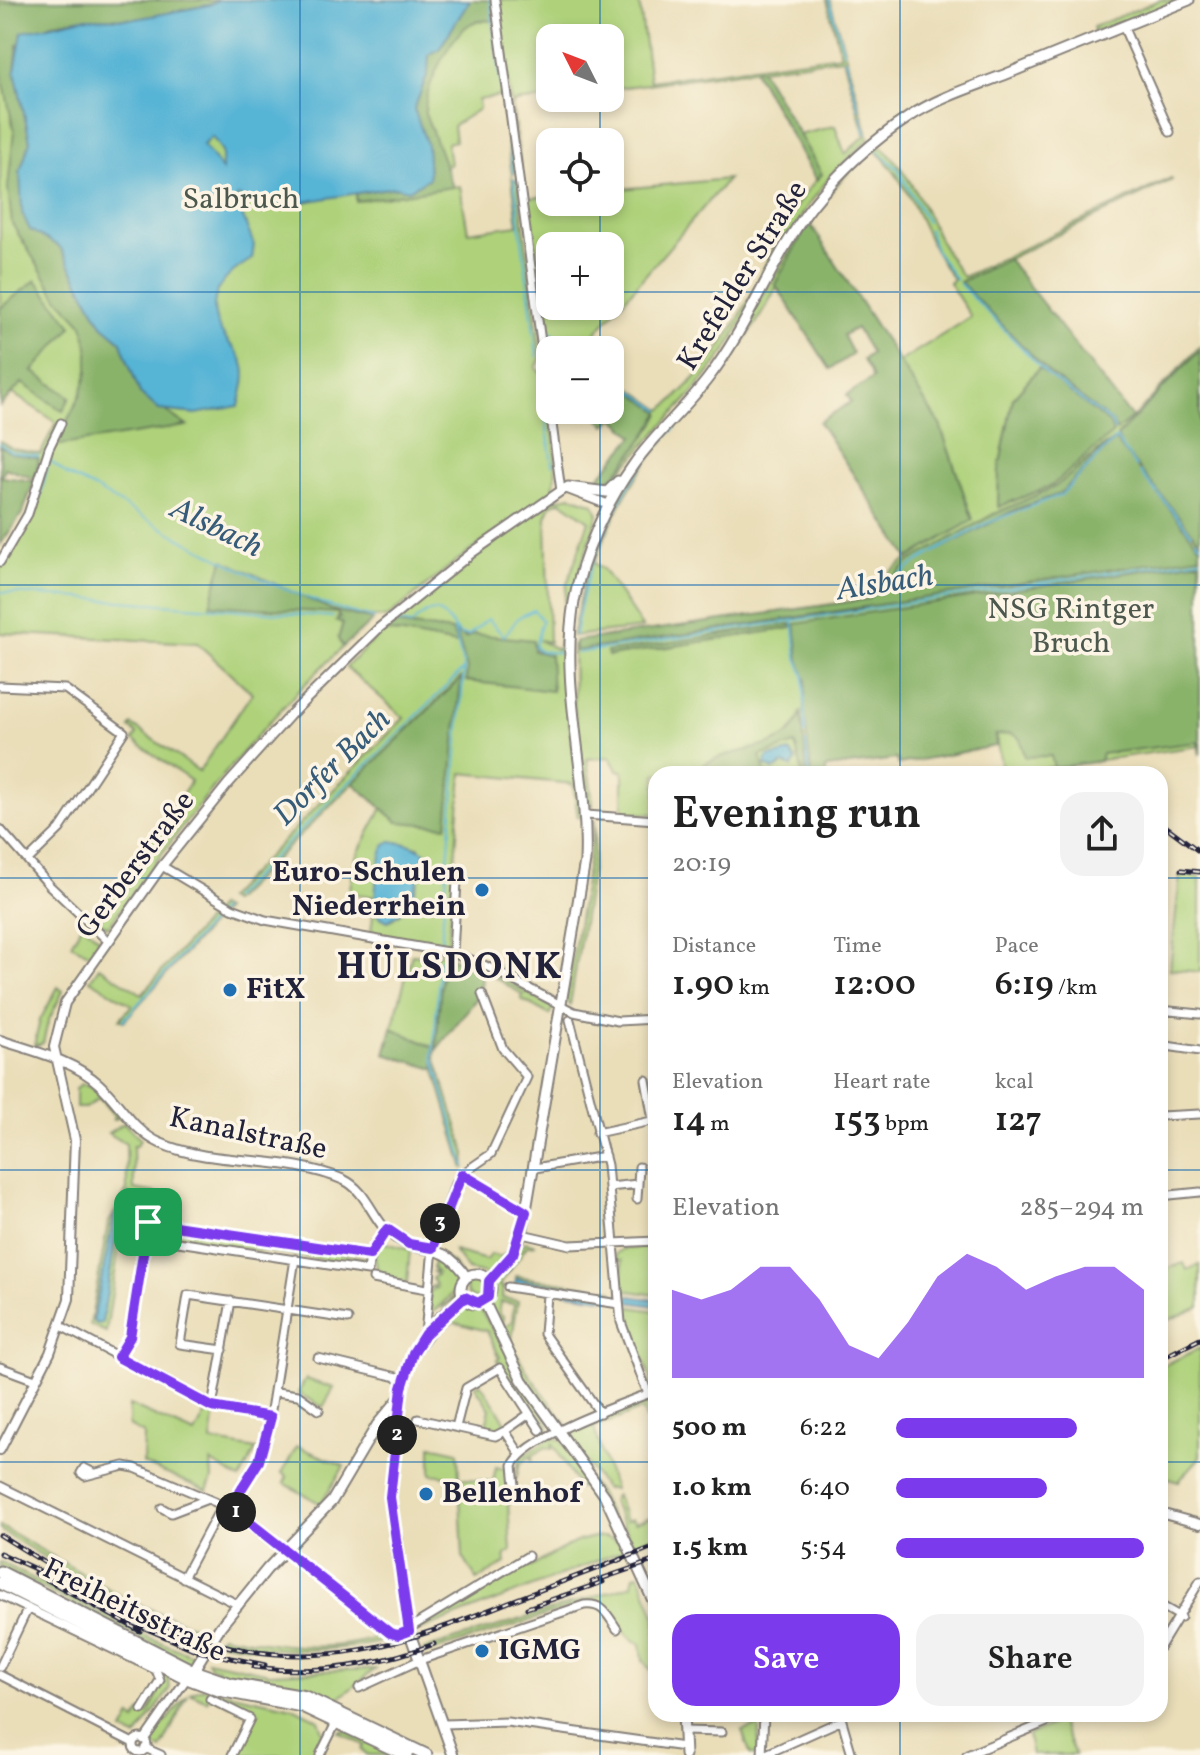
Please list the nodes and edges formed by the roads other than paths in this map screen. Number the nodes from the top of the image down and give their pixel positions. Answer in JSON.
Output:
{"nodes":[{"id":1,"x":495,"y":0,"type":"edge"},
{"id":2,"x":1189,"y":0,"type":"edge"},
{"id":3,"x":1123,"y":26,"type":"junction"},
{"id":4,"x":1170,"y":132,"type":"dead end"},
{"id":5,"x":61,"y":423,"type":"dead end"},
{"id":6,"x":634,"y":464,"type":"junction"},
{"id":7,"x":564,"y":489,"type":"junction"},
{"id":8,"x":609,"y":505,"type":"junction"},
{"id":9,"x":0,"y":562,"type":"edge"},
{"id":10,"x":0,"y":686,"type":"edge"},
{"id":11,"x":586,"y":815,"type":"junction"},
{"id":12,"x":648,"y":819,"type":"edge"},
{"id":13,"x":0,"y":829,"type":"edge"},
{"id":14,"x":28,"y":860,"type":"junction"},
{"id":15,"x":162,"y":866,"type":"junction"},
{"id":16,"x":457,"y":881,"type":"dead end"},
{"id":17,"x":108,"y":941,"type":"junction"},
{"id":18,"x":451,"y":953,"type":"junction"},
{"id":19,"x":482,"y":994,"type":"dead end"},
{"id":20,"x":562,"y":1006,"type":"junction"},
{"id":21,"x":1168,"y":1011,"type":"edge"},
{"id":22,"x":1200,"y":1014,"type":"edge"},
{"id":23,"x":648,"y":1019,"type":"edge"},
{"id":24,"x":570,"y":1020,"type":"dead end"},
{"id":25,"x":0,"y":1040,"type":"edge"},
{"id":26,"x":1168,"y":1046,"type":"edge"},
{"id":27,"x":1200,"y":1051,"type":"edge"},
{"id":28,"x":56,"y":1059,"type":"junction"},
{"id":29,"x":646,"y":1080,"type":"dead end"},
{"id":30,"x":648,"y":1089,"type":"edge"},
{"id":31,"x":1200,"y":1114,"type":"edge"},
{"id":32,"x":1168,"y":1116,"type":"edge"},
{"id":33,"x":648,"y":1122,"type":"edge"},
{"id":34,"x":597,"y":1133,"type":"junction"},
{"id":35,"x":605,"y":1156,"type":"junction"},
{"id":36,"x":639,"y":1167,"type":"dead end"},
{"id":37,"x":535,"y":1168,"type":"junction"},
{"id":38,"x":462,"y":1174,"type":"junction"},
{"id":39,"x":638,"y":1184,"type":"junction"},
{"id":40,"x":609,"y":1187,"type":"junction"},
{"id":41,"x":1200,"y":1192,"type":"edge"},
{"id":42,"x":1168,"y":1195,"type":"edge"},
{"id":43,"x":637,"y":1199,"type":"dead end"},
{"id":44,"x":526,"y":1212,"type":"junction"},
{"id":45,"x":387,"y":1229,"type":"junction"},
{"id":46,"x":522,"y":1234,"type":"junction"},
{"id":47,"x":145,"y":1237,"type":"junction"},
{"id":48,"x":648,"y":1242,"type":"edge"},
{"id":49,"x":614,"y":1244,"type":"junction"},
{"id":50,"x":433,"y":1248,"type":"junction"},
{"id":51,"x":370,"y":1255,"type":"junction"},
{"id":52,"x":295,"y":1259,"type":"junction"},
{"id":53,"x":467,"y":1277,"type":"junction"},
{"id":54,"x":373,"y":1279,"type":"dead end"},
{"id":55,"x":489,"y":1281,"type":"junction"},
{"id":56,"x":508,"y":1287,"type":"dead end"},
{"id":57,"x":427,"y":1289,"type":"junction"},
{"id":58,"x":547,"y":1295,"type":"junction"},
{"id":59,"x":465,"y":1297,"type":"junction"},
{"id":60,"x":618,"y":1299,"type":"junction"},
{"id":61,"x":231,"y":1301,"type":"junction"},
{"id":62,"x":484,"y":1301,"type":"junction"},
{"id":63,"x":288,"y":1310,"type":"junction"},
{"id":64,"x":348,"y":1319,"type":"dead end"},
{"id":65,"x":61,"y":1326,"type":"junction"},
{"id":66,"x":425,"y":1334,"type":"junction"},
{"id":67,"x":223,"y":1350,"type":"junction"},
{"id":68,"x":118,"y":1357,"type":"junction"},
{"id":69,"x":318,"y":1358,"type":"dead end"},
{"id":70,"x":0,"y":1367,"type":"edge"},
{"id":71,"x":35,"y":1380,"type":"junction"},
{"id":72,"x":404,"y":1384,"type":"junction"},
{"id":73,"x":648,"y":1384,"type":"edge"},
{"id":74,"x":276,"y":1392,"type":"junction"},
{"id":75,"x":648,"y":1394,"type":"edge"},
{"id":76,"x":212,"y":1407,"type":"junction"},
{"id":77,"x":319,"y":1410,"type":"dead end"},
{"id":78,"x":600,"y":1413,"type":"junction"},
{"id":79,"x":529,"y":1414,"type":"junction"},
{"id":80,"x":271,"y":1417,"type":"junction"},
{"id":81,"x":418,"y":1419,"type":"dead end"},
{"id":82,"x":456,"y":1427,"type":"junction"},
{"id":83,"x":540,"y":1430,"type":"dead end"},
{"id":84,"x":558,"y":1430,"type":"junction"},
{"id":85,"x":505,"y":1431,"type":"junction"},
{"id":86,"x":0,"y":1450,"type":"edge"},
{"id":87,"x":520,"y":1454,"type":"junction"},
{"id":88,"x":94,"y":1473,"type":"dead end"},
{"id":89,"x":0,"y":1486,"type":"edge"},
{"id":90,"x":515,"y":1486,"type":"dead end"},
{"id":91,"x":205,"y":1500,"type":"junction"},
{"id":92,"x":162,"y":1508,"type":"dead end"},
{"id":93,"x":1168,"y":1515,"type":"edge"},
{"id":94,"x":1200,"y":1524,"type":"edge"},
{"id":95,"x":286,"y":1549,"type":"junction"},
{"id":96,"x":528,"y":1556,"type":"dead end"},
{"id":97,"x":0,"y":1572,"type":"edge"},
{"id":98,"x":183,"y":1578,"type":"junction"},
{"id":99,"x":1200,"y":1581,"type":"edge"},
{"id":100,"x":0,"y":1583,"type":"edge"},
{"id":101,"x":648,"y":1590,"type":"edge"},
{"id":102,"x":0,"y":1595,"type":"edge"},
{"id":103,"x":239,"y":1605,"type":"junction"},
{"id":104,"x":28,"y":1608,"type":"junction"},
{"id":105,"x":1168,"y":1610,"type":"edge"},
{"id":106,"x":1181,"y":1617,"type":"junction"},
{"id":107,"x":617,"y":1629,"type":"dead end"},
{"id":108,"x":409,"y":1631,"type":"junction"},
{"id":109,"x":1168,"y":1636,"type":"edge"},
{"id":110,"x":420,"y":1660,"type":"junction"},
{"id":111,"x":0,"y":1667,"type":"edge"},
{"id":112,"x":0,"y":1675,"type":"edge"},
{"id":113,"x":190,"y":1675,"type":"junction"},
{"id":114,"x":359,"y":1688,"type":"dead end"},
{"id":115,"x":210,"y":1699,"type":"dead end"},
{"id":116,"x":142,"y":1710,"type":"dead end"},
{"id":117,"x":339,"y":1716,"type":"junction"},
{"id":118,"x":683,"y":1722,"type":"edge"},
{"id":119,"x":764,"y":1722,"type":"edge"},
{"id":120,"x":832,"y":1722,"type":"edge"},
{"id":121,"x":841,"y":1722,"type":"edge"},
{"id":122,"x":1042,"y":1722,"type":"edge"},
{"id":123,"x":444,"y":1724,"type":"junction"},
{"id":124,"x":684,"y":1731,"type":"junction"},
{"id":125,"x":722,"y":1732,"type":"dead end"},
{"id":126,"x":139,"y":1747,"type":"edge"},
{"id":127,"x":684,"y":1751,"type":"edge"},
{"id":128,"x":449,"y":1752,"type":"edge"},
{"id":129,"x":322,"y":1754,"type":"edge"},
{"id":130,"x":161,"y":1755,"type":"edge"},
{"id":131,"x":232,"y":1755,"type":"edge"},
{"id":132,"x":406,"y":1755,"type":"edge"},
{"id":133,"x":426,"y":1755,"type":"edge"},
{"id":134,"x":763,"y":1755,"type":"edge"},
{"id":135,"x":852,"y":1755,"type":"edge"},
{"id":136,"x":967,"y":1755,"type":"edge"}],
"edges":[{"from":1,"to":7,"type":"street"},
{"from":2,"to":3,"type":"main road","name":"Krefelder Straße"},
{"from":3,"to":4,"type":"street"},
{"from":3,"to":6,"type":"main road","name":"Krefelder Straße"},
{"from":5,"to":9,"type":"street"},
{"from":6,"to":7,"type":"main road"},
{"from":6,"to":8,"type":"main road","name":"Krefelder Straße"},
{"from":7,"to":8,"type":"street"},
{"from":7,"to":15,"type":"street","name":"Gerberstraße"},
{"from":8,"to":11,"type":"main road","name":"Krefelder Straße"},
{"from":10,"to":14,"type":"street"},
{"from":11,"to":12,"type":"street"},
{"from":11,"to":20,"type":"main road","name":"Krefelder Straße"},
{"from":13,"to":14,"type":"street"},
{"from":14,"to":17,"type":"street"},
{"from":15,"to":17,"type":"street","name":"Gerberstraße"},
{"from":15,"to":18,"type":"street"},
{"from":16,"to":18,"type":"street"},
{"from":17,"to":28,"type":"street","name":"Gerberstraße"},
{"from":18,"to":20,"type":"street"},
{"from":19,"to":38,"type":"street"},
{"from":20,"to":23,"type":"street"},
{"from":20,"to":37,"type":"main road","name":"Krefelder Straße"},
{"from":21,"to":22,"type":"street"},
{"from":24,"to":34,"type":"street"},
{"from":25,"to":28,"type":"street","name":"Kanalstraße"},
{"from":26,"to":27,"type":"street"},
{"from":28,"to":45,"type":"street","name":"Kanalstraße"},
{"from":28,"to":65,"type":"street","name":"Gerberstraße"},
{"from":29,"to":30,"type":"street"},
{"from":31,"to":32,"type":"street"},
{"from":33,"to":34,"type":"street"},
{"from":34,"to":35,"type":"street"},
{"from":35,"to":37,"type":"street"},
{"from":35,"to":40,"type":"street"},
{"from":36,"to":39,"type":"street"},
{"from":37,"to":44,"type":"main road","name":"Krefelder Straße"},
{"from":38,"to":44,"type":"street"},
{"from":38,"to":50,"type":"street"},
{"from":39,"to":40,"type":"street"},
{"from":39,"to":43,"type":"street"},
{"from":40,"to":49,"type":"street"},
{"from":41,"to":42,"type":"street"},
{"from":44,"to":46,"type":"main road","name":"Krefelder Straße"},
{"from":45,"to":50,"type":"street","name":"Kanalstraße"},
{"from":45,"to":51,"type":"street"},
{"from":46,"to":49,"type":"street"},
{"from":46,"to":55,"type":"main road","name":"Krefelder Straße"},
{"from":47,"to":51,"type":"street"},
{"from":47,"to":52,"type":"street"},
{"from":47,"to":68,"type":"street"},
{"from":48,"to":49,"type":"street"},
{"from":49,"to":60,"type":"street"},
{"from":50,"to":53,"type":"street","name":"Kanalstraße"},
{"from":50,"to":57,"type":"street"},
{"from":51,"to":52,"type":"street"},
{"from":52,"to":63,"type":"street"},
{"from":53,"to":55,"type":"main road"},
{"from":53,"to":59,"type":"main road"},
{"from":54,"to":57,"type":"street"},
{"from":55,"to":62,"type":"main road","name":"Krefelder Straße"},
{"from":56,"to":58,"type":"street"},
{"from":57,"to":66,"type":"street"},
{"from":58,"to":60,"type":"street"},
{"from":58,"to":78,"type":"street"},
{"from":59,"to":62,"type":"main road"},
{"from":59,"to":66,"type":"main road"},
{"from":60,"to":73,"type":"street"},
{"from":61,"to":63,"type":"street"},
{"from":61,"to":67,"type":"street"},
{"from":61,"to":67,"type":"street"},
{"from":62,"to":84,"type":"main road"},
{"from":63,"to":64,"type":"street"},
{"from":63,"to":74,"type":"street"},
{"from":65,"to":68,"type":"street"},
{"from":65,"to":71,"type":"street","name":"Gerberstraße"},
{"from":66,"to":72,"type":"main road"},
{"from":67,"to":76,"type":"street"},
{"from":68,"to":76,"type":"street"},
{"from":69,"to":72,"type":"street"},
{"from":70,"to":71,"type":"street"},
{"from":71,"to":86,"type":"street","name":"Gerberstraße"},
{"from":72,"to":95,"type":"main road"},
{"from":72,"to":108,"type":"main road"},
{"from":74,"to":77,"type":"street"},
{"from":74,"to":80,"type":"street"},
{"from":75,"to":78,"type":"street"},
{"from":76,"to":80,"type":"street"},
{"from":78,"to":84,"type":"street"},
{"from":79,"to":82,"type":"street"},
{"from":79,"to":83,"type":"street"},
{"from":79,"to":85,"type":"street"},
{"from":80,"to":95,"type":"street"},
{"from":81,"to":82,"type":"street"},
{"from":82,"to":85,"type":"street"},
{"from":84,"to":87,"type":"street"},
{"from":84,"to":101,"type":"main road"},
{"from":85,"to":87,"type":"street"},
{"from":87,"to":90,"type":"street"},
{"from":88,"to":91,"type":"street"},
{"from":89,"to":98,"type":"street"},
{"from":91,"to":92,"type":"street"},
{"from":91,"to":98,"type":"street"},
{"from":93,"to":94,"type":"street"},
{"from":95,"to":103,"type":"main road"},
{"from":95,"to":108,"type":"street"},
{"from":96,"to":108,"type":"street"},
{"from":97,"to":113,"type":"main road","name":"Freiheitsstraße"},
{"from":98,"to":103,"type":"street"},
{"from":99,"to":106,"type":"street"},
{"from":100,"to":113,"type":"main road","name":"Freiheitsstraße"},
{"from":102,"to":104,"type":"street","name":"Freiheitsstraße"},
{"from":103,"to":113,"type":"main road"},
{"from":104,"to":111,"type":"street"},
{"from":104,"to":116,"type":"street","name":"Freiheitsstraße"},
{"from":105,"to":106,"type":"street"},
{"from":106,"to":109,"type":"street"},
{"from":107,"to":110,"type":"street"},
{"from":108,"to":110,"type":"main road"},
{"from":110,"to":114,"type":"street"},
{"from":110,"to":123,"type":"main road"},
{"from":112,"to":126,"type":"street"},
{"from":113,"to":117,"type":"main road","name":"Freiheitsstraße"},
{"from":113,"to":126,"type":"street"},
{"from":115,"to":131,"type":"street","name":"Freiheitsstraße"},
{"from":117,"to":129,"type":"street"},
{"from":117,"to":132,"type":"main road","name":"Freiheitsstraße"},
{"from":117,"to":133,"type":"main road","name":"Freiheitsstraße"},
{"from":118,"to":124,"type":"main road"},
{"from":119,"to":134,"type":"street"},
{"from":120,"to":134,"type":"street"},
{"from":121,"to":135,"type":"street"},
{"from":122,"to":136,"type":"street"},
{"from":123,"to":127,"type":"street"},
{"from":123,"to":128,"type":"main road"},
{"from":124,"to":125,"type":"street"},
{"from":124,"to":127,"type":"main road"},
{"from":126,"to":130,"type":"street"}]}
